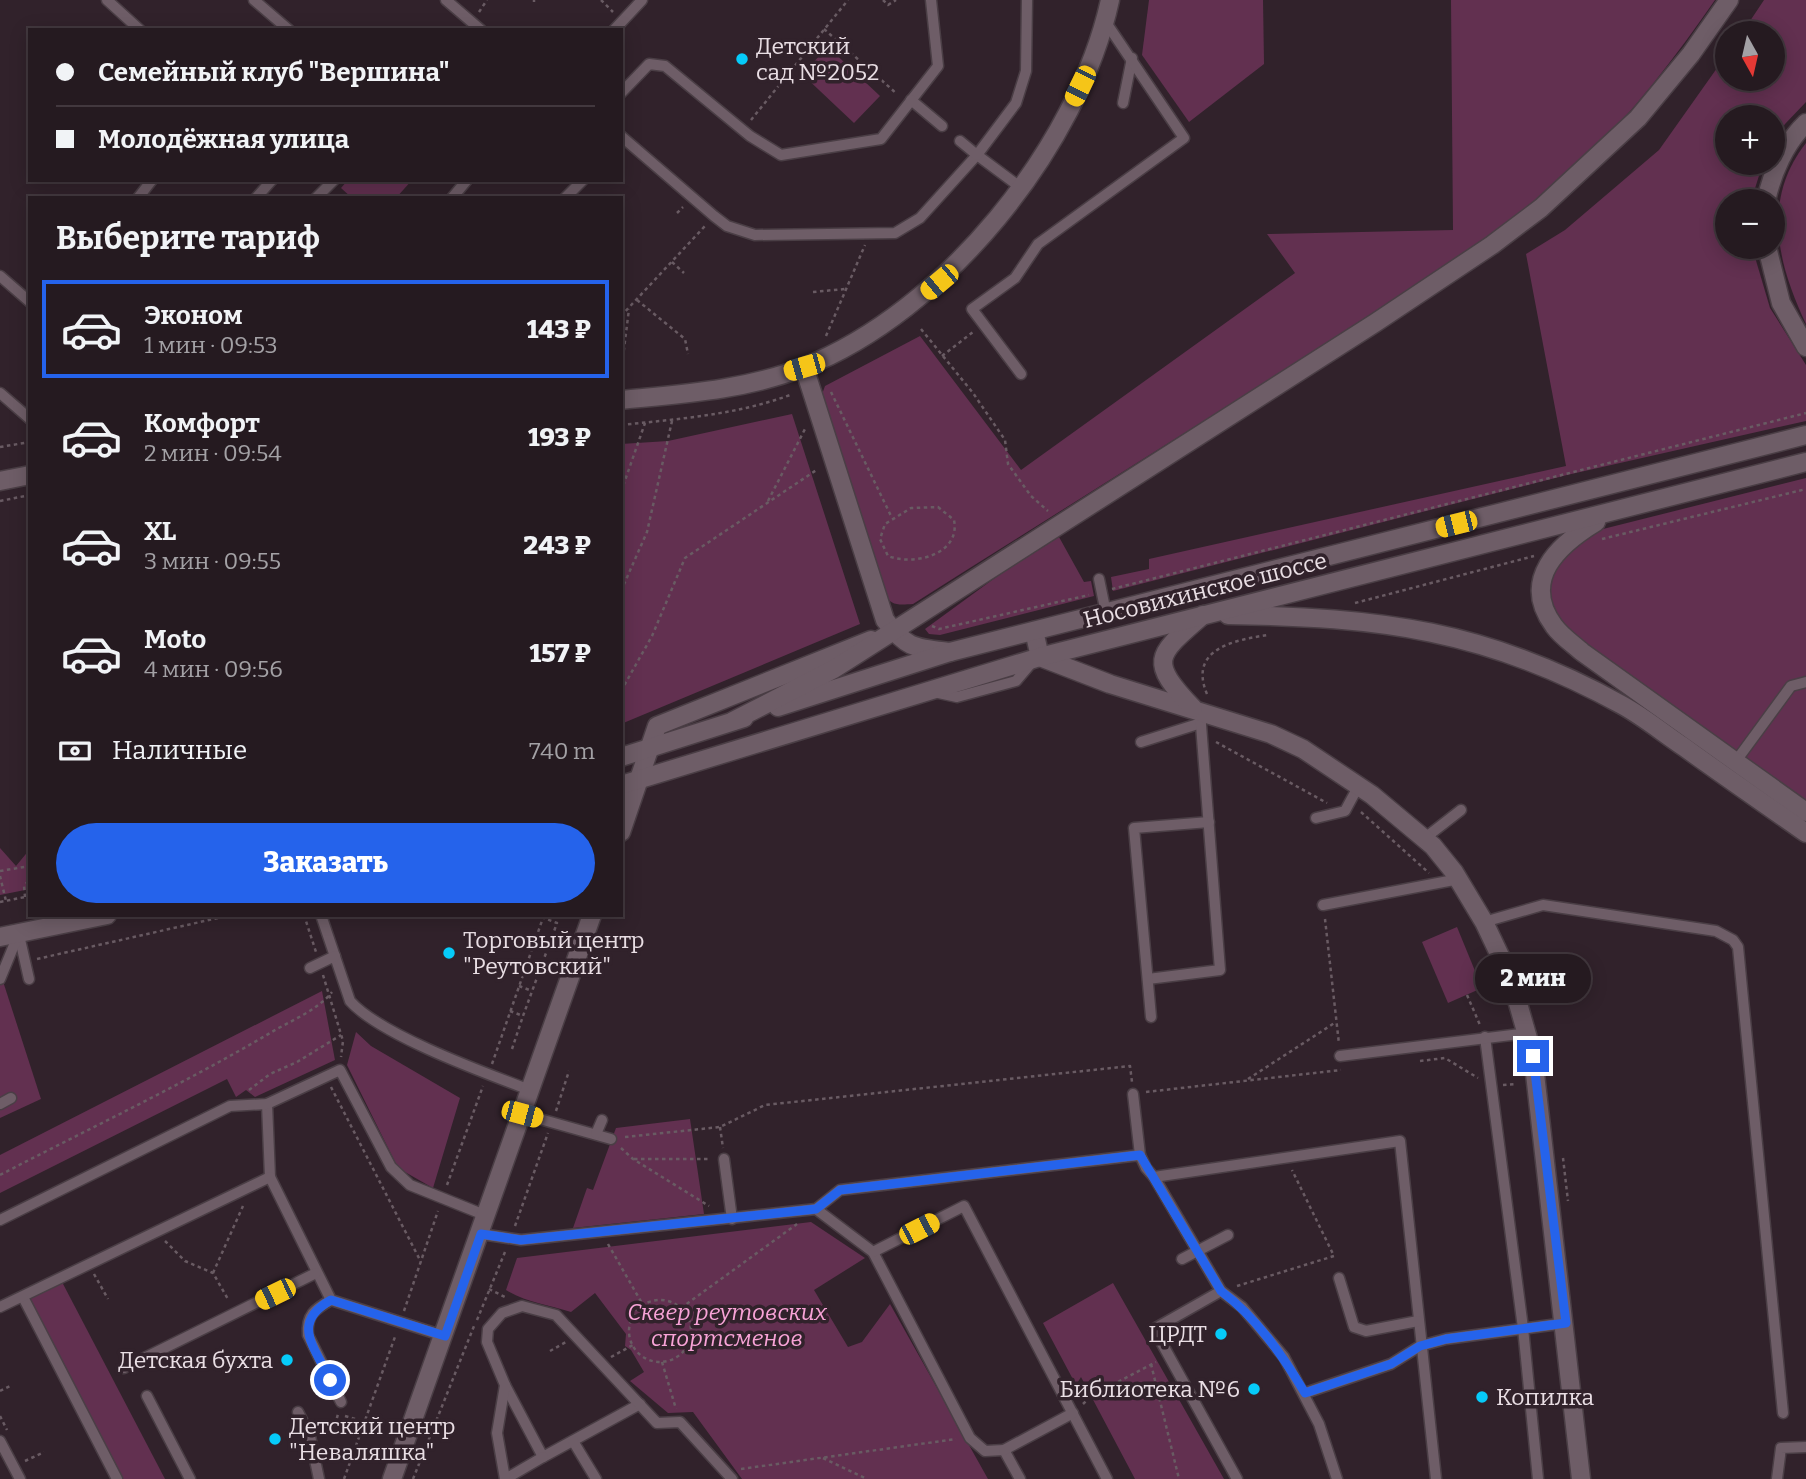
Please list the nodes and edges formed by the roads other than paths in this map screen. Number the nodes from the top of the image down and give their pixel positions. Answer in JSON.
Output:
{"nodes":[{"id":1,"x":107,"y":0,"type":"edge"},
{"id":2,"x":254,"y":0,"type":"edge"},
{"id":3,"x":446,"y":0,"type":"edge"},
{"id":4,"x":642,"y":0,"type":"edge"},
{"id":5,"x":931,"y":0,"type":"edge"},
{"id":6,"x":1027,"y":0,"type":"edge"},
{"id":7,"x":1110,"y":0,"type":"edge"},
{"id":8,"x":1729,"y":0,"type":"edge"},
{"id":9,"x":1105,"y":21,"type":"junction"},
{"id":10,"x":138,"y":28,"type":"edge"},
{"id":11,"x":287,"y":28,"type":"edge"},
{"id":12,"x":474,"y":28,"type":"edge"},
{"id":13,"x":616,"y":28,"type":"edge"},
{"id":14,"x":1132,"y":58,"type":"junction"},
{"id":15,"x":623,"y":91,"type":"edge"},
{"id":16,"x":910,"y":102,"type":"junction"},
{"id":17,"x":1123,"y":103,"type":"dead end"},
{"id":18,"x":1806,"y":123,"type":"edge"},
{"id":19,"x":942,"y":126,"type":"dead end"},
{"id":20,"x":623,"y":138,"type":"edge"},
{"id":21,"x":960,"y":141,"type":"dead end"},
{"id":22,"x":977,"y":155,"type":"junction"},
{"id":23,"x":150,"y":182,"type":"edge"},
{"id":24,"x":270,"y":182,"type":"edge"},
{"id":25,"x":332,"y":182,"type":"edge"},
{"id":26,"x":465,"y":182,"type":"edge"},
{"id":27,"x":581,"y":182,"type":"edge"},
{"id":28,"x":1020,"y":187,"type":"junction"},
{"id":29,"x":1768,"y":189,"type":"edge"},
{"id":30,"x":140,"y":196,"type":"edge"},
{"id":31,"x":258,"y":196,"type":"edge"},
{"id":32,"x":318,"y":196,"type":"edge"},
{"id":33,"x":454,"y":196,"type":"edge"},
{"id":34,"x":567,"y":196,"type":"edge"},
{"id":35,"x":1770,"y":259,"type":"edge"},
{"id":36,"x":0,"y":276,"type":"edge"},
{"id":37,"x":28,"y":300,"type":"edge"},
{"id":38,"x":1806,"y":347,"type":"edge"},
{"id":39,"x":810,"y":364,"type":"junction"},
{"id":40,"x":1021,"y":374,"type":"dead end"},
{"id":41,"x":0,"y":393,"type":"edge"},
{"id":42,"x":623,"y":400,"type":"edge"},
{"id":43,"x":28,"y":417,"type":"edge"},
{"id":44,"x":1806,"y":435,"type":"edge"},
{"id":45,"x":1806,"y":462,"type":"edge"},
{"id":46,"x":28,"y":475,"type":"edge"},
{"id":47,"x":0,"y":481,"type":"edge"},
{"id":48,"x":1614,"y":511,"type":"junction"},
{"id":49,"x":1099,"y":579,"type":"dead end"},
{"id":50,"x":1106,"y":612,"type":"junction"},
{"id":51,"x":1203,"y":615,"type":"junction"},
{"id":52,"x":893,"y":631,"type":"junction"},
{"id":53,"x":1034,"y":631,"type":"junction"},
{"id":54,"x":950,"y":652,"type":"junction"},
{"id":55,"x":1038,"y":657,"type":"junction"},
{"id":56,"x":1806,"y":682,"type":"edge"},
{"id":57,"x":1199,"y":715,"type":"junction"},
{"id":58,"x":733,"y":722,"type":"junction"},
{"id":59,"x":1141,"y":743,"type":"dead end"},
{"id":60,"x":650,"y":748,"type":"junction"},
{"id":61,"x":623,"y":756,"type":"edge"},
{"id":62,"x":1736,"y":761,"type":"junction"},
{"id":63,"x":640,"y":779,"type":"junction"},
{"id":64,"x":623,"y":784,"type":"edge"},
{"id":65,"x":1359,"y":785,"type":"junction"},
{"id":66,"x":1461,"y":810,"type":"dead end"},
{"id":67,"x":1345,"y":811,"type":"junction"},
{"id":68,"x":1806,"y":811,"type":"edge"},
{"id":69,"x":1316,"y":818,"type":"dead end"},
{"id":70,"x":1354,"y":820,"type":"dead end"},
{"id":71,"x":1209,"y":822,"type":"junction"},
{"id":72,"x":1343,"y":822,"type":"dead end"},
{"id":73,"x":623,"y":826,"type":"edge"},
{"id":74,"x":1806,"y":832,"type":"edge"},
{"id":75,"x":1425,"y":838,"type":"junction"},
{"id":76,"x":1459,"y":879,"type":"junction"},
{"id":77,"x":1323,"y":905,"type":"road end"},
{"id":78,"x":96,"y":917,"type":"edge"},
{"id":79,"x":321,"y":917,"type":"edge"},
{"id":80,"x":591,"y":917,"type":"edge"},
{"id":81,"x":1484,"y":922,"type":"junction"},
{"id":82,"x":6,"y":934,"type":"edge"},
{"id":83,"x":335,"y":956,"type":"junction"},
{"id":84,"x":315,"y":966,"type":"road end"},
{"id":85,"x":0,"y":979,"type":"edge"},
{"id":86,"x":29,"y":979,"type":"dead end"},
{"id":87,"x":1148,"y":979,"type":"junction"},
{"id":88,"x":1151,"y":1017,"type":"dead end"},
{"id":89,"x":1528,"y":1033,"type":"junction"},
{"id":90,"x":1485,"y":1037,"type":"junction"},
{"id":91,"x":1340,"y":1056,"type":"road end"},
{"id":92,"x":530,"y":1090,"type":"junction"},
{"id":93,"x":1133,"y":1094,"type":"road end"},
{"id":94,"x":11,"y":1098,"type":"dead end"},
{"id":95,"x":0,"y":1104,"type":"edge"},
{"id":96,"x":267,"y":1104,"type":"junction"},
{"id":97,"x":522,"y":1114,"type":"junction"},
{"id":98,"x":602,"y":1120,"type":"dead end"},
{"id":99,"x":596,"y":1135,"type":"junction"},
{"id":100,"x":611,"y":1139,"type":"road end"},
{"id":101,"x":1140,"y":1155,"type":"junction"},
{"id":102,"x":724,"y":1159,"type":"road end"},
{"id":103,"x":270,"y":1177,"type":"junction"},
{"id":104,"x":1154,"y":1177,"type":"junction"},
{"id":105,"x":816,"y":1209,"type":"junction"},
{"id":106,"x":487,"y":1216,"type":"junction"},
{"id":107,"x":732,"y":1219,"type":"junction"},
{"id":108,"x":0,"y":1220,"type":"edge"},
{"id":109,"x":481,"y":1234,"type":"junction"},
{"id":110,"x":1228,"y":1235,"type":"dead end"},
{"id":111,"x":1197,"y":1251,"type":"junction"},
{"id":112,"x":873,"y":1252,"type":"junction"},
{"id":113,"x":1182,"y":1259,"type":"dead end"},
{"id":114,"x":74,"y":1272,"type":"junction"},
{"id":115,"x":316,"y":1273,"type":"junction"},
{"id":116,"x":1339,"y":1278,"type":"dead end"},
{"id":117,"x":80,"y":1283,"type":"dead end"},
{"id":118,"x":1221,"y":1291,"type":"junction"},
{"id":119,"x":23,"y":1297,"type":"junction"},
{"id":120,"x":331,"y":1300,"type":"junction"},
{"id":121,"x":1,"y":1304,"type":"edge"},
{"id":122,"x":1418,"y":1321,"type":"junction"},
{"id":123,"x":1566,"y":1323,"type":"junction"},
{"id":124,"x":1523,"y":1328,"type":"junction"},
{"id":125,"x":445,"y":1336,"type":"junction"},
{"id":126,"x":1420,"y":1346,"type":"junction"},
{"id":127,"x":124,"y":1368,"type":"dead end"},
{"id":128,"x":505,"y":1385,"type":"junction"},
{"id":129,"x":1305,"y":1393,"type":"junction"},
{"id":130,"x":147,"y":1396,"type":"dead end"},
{"id":131,"x":341,"y":1402,"type":"road end"},
{"id":132,"x":640,"y":1404,"type":"junction"},
{"id":133,"x":298,"y":1412,"type":"dead end"},
{"id":134,"x":1073,"y":1413,"type":"junction"},
{"id":135,"x":1783,"y":1413,"type":"dead end"},
{"id":136,"x":0,"y":1441,"type":"edge"},
{"id":137,"x":573,"y":1441,"type":"junction"},
{"id":138,"x":1806,"y":1447,"type":"edge"},
{"id":139,"x":1004,"y":1450,"type":"junction"},
{"id":140,"x":543,"y":1457,"type":"junction"},
{"id":141,"x":729,"y":1475,"type":"edge"},
{"id":142,"x":506,"y":1478,"type":"edge"},
{"id":143,"x":20,"y":1479,"type":"edge"},
{"id":144,"x":117,"y":1479,"type":"edge"},
{"id":145,"x":190,"y":1479,"type":"edge"},
{"id":146,"x":319,"y":1479,"type":"edge"},
{"id":147,"x":392,"y":1479,"type":"edge"},
{"id":148,"x":596,"y":1479,"type":"edge"},
{"id":149,"x":1020,"y":1479,"type":"edge"},
{"id":150,"x":1107,"y":1479,"type":"edge"},
{"id":151,"x":1237,"y":1479,"type":"edge"},
{"id":152,"x":1337,"y":1479,"type":"edge"},
{"id":153,"x":1436,"y":1479,"type":"edge"},
{"id":154,"x":1538,"y":1479,"type":"edge"},
{"id":155,"x":1581,"y":1479,"type":"edge"},
{"id":156,"x":1777,"y":1479,"type":"edge"}],
"edges":[{"from":1,"to":10,"type":"lane"},
{"from":2,"to":11,"type":"lane"},
{"from":3,"to":12,"type":"lane"},
{"from":4,"to":13,"type":"lane"},
{"from":5,"to":16,"type":"lane"},
{"from":6,"to":22,"type":"lane"},
{"from":7,"to":9,"type":"main road"},
{"from":8,"to":52,"type":"main road"},
{"from":9,"to":14,"type":"lane"},
{"from":9,"to":28,"type":"main road"},
{"from":14,"to":17,"type":"lane"},
{"from":14,"to":40,"type":"lane"},
{"from":15,"to":16,"type":"lane"},
{"from":16,"to":19,"type":"lane"},
{"from":18,"to":29,"type":"main road"},
{"from":20,"to":22,"type":"lane"},
{"from":21,"to":22,"type":"lane"},
{"from":22,"to":28,"type":"lane"},
{"from":23,"to":30,"type":"lane"},
{"from":24,"to":31,"type":"lane"},
{"from":25,"to":32,"type":"lane"},
{"from":26,"to":33,"type":"lane"},
{"from":27,"to":34,"type":"lane"},
{"from":28,"to":39,"type":"main road"},
{"from":35,"to":38,"type":"main road"},
{"from":36,"to":37,"type":"lane"},
{"from":39,"to":42,"type":"main road"},
{"from":39,"to":52,"type":"main road"},
{"from":41,"to":43,"type":"lane"},
{"from":44,"to":50,"type":"main road","name":"Носовихинское шоссе"},
{"from":45,"to":48,"type":"main road","name":"Носовихинское шоссе"},
{"from":46,"to":47,"type":"main road"},
{"from":48,"to":51,"type":"main road","name":"Носовихинское шоссе"},
{"from":48,"to":62,"type":"main road"},
{"from":49,"to":50,"type":"lane"},
{"from":50,"to":53,"type":"main road","name":"Носовихинское шоссе"},
{"from":51,"to":55,"type":"main road","name":"Носовихинское шоссе"},
{"from":51,"to":57,"type":"main road"},
{"from":51,"to":74,"type":"main road"},
{"from":52,"to":54,"type":"main road"},
{"from":52,"to":58,"type":"main road"},
{"from":52,"to":60,"type":"main road"},
{"from":53,"to":54,"type":"main road","name":"Носовихинское шоссе"},
{"from":53,"to":55,"type":"main road"},
{"from":54,"to":58,"type":"main road","name":"Носовихинское шоссе"},
{"from":55,"to":57,"type":"main road"},
{"from":55,"to":63,"type":"main road","name":"Носовихинское шоссе"},
{"from":56,"to":62,"type":"lane"},
{"from":57,"to":59,"type":"lane"},
{"from":57,"to":65,"type":"main road"},
{"from":57,"to":71,"type":"lane"},
{"from":58,"to":60,"type":"main road","name":"Носовихинское шоссе"},
{"from":60,"to":61,"type":"main road","name":"Носовихинское шоссе"},
{"from":60,"to":63,"type":"main road"},
{"from":62,"to":68,"type":"main road"},
{"from":63,"to":64,"type":"main road","name":"Носовихинское шоссе"},
{"from":63,"to":73,"type":"main road"},
{"from":65,"to":67,"type":"lane"},
{"from":65,"to":75,"type":"main road"},
{"from":66,"to":75,"type":"lane"},
{"from":67,"to":69,"type":"lane"},
{"from":67,"to":70,"type":"lane"},
{"from":67,"to":72,"type":"lane"},
{"from":71,"to":87,"type":"lane"},
{"from":71,"to":87,"type":"lane"},
{"from":75,"to":76,"type":"main road"},
{"from":76,"to":77,"type":"lane"},
{"from":76,"to":81,"type":"main road"},
{"from":78,"to":82,"type":"main road"},
{"from":79,"to":83,"type":"lane"},
{"from":80,"to":92,"type":"main road"},
{"from":81,"to":89,"type":"main road"},
{"from":81,"to":135,"type":"lane"},
{"from":82,"to":85,"type":"lane"},
{"from":82,"to":86,"type":"lane"},
{"from":83,"to":84,"type":"lane"},
{"from":83,"to":92,"type":"lane"},
{"from":87,"to":88,"type":"lane"},
{"from":89,"to":90,"type":"lane"},
{"from":89,"to":123,"type":"main road"},
{"from":90,"to":91,"type":"lane"},
{"from":90,"to":124,"type":"lane"},
{"from":92,"to":97,"type":"main road"},
{"from":93,"to":101,"type":"lane"},
{"from":94,"to":95,"type":"lane"},
{"from":96,"to":103,"type":"lane"},
{"from":96,"to":106,"type":"lane"},
{"from":96,"to":108,"type":"lane"},
{"from":97,"to":99,"type":"lane"},
{"from":97,"to":106,"type":"main road"},
{"from":98,"to":99,"type":"lane"},
{"from":99,"to":100,"type":"lane"},
{"from":101,"to":104,"type":"lane"},
{"from":101,"to":105,"type":"lane"},
{"from":102,"to":107,"type":"lane"},
{"from":103,"to":114,"type":"lane"},
{"from":103,"to":115,"type":"lane"},
{"from":104,"to":111,"type":"lane"},
{"from":104,"to":122,"type":"lane"},
{"from":105,"to":107,"type":"lane"},
{"from":105,"to":112,"type":"lane"},
{"from":106,"to":109,"type":"main road"},
{"from":107,"to":109,"type":"lane"},
{"from":109,"to":125,"type":"main road"},
{"from":110,"to":111,"type":"lane"},
{"from":111,"to":113,"type":"lane"},
{"from":111,"to":118,"type":"lane"},
{"from":112,"to":134,"type":"lane"},
{"from":112,"to":139,"type":"lane"},
{"from":114,"to":117,"type":"lane"},
{"from":114,"to":119,"type":"lane"},
{"from":115,"to":120,"type":"lane"},
{"from":115,"to":127,"type":"lane"},
{"from":116,"to":122,"type":"lane"},
{"from":118,"to":129,"type":"lane"},
{"from":118,"to":151,"type":"lane"},
{"from":119,"to":121,"type":"lane"},
{"from":119,"to":144,"type":"lane"},
{"from":120,"to":125,"type":"lane"},
{"from":120,"to":131,"type":"lane"},
{"from":122,"to":126,"type":"lane"},
{"from":123,"to":124,"type":"lane"},
{"from":123,"to":155,"type":"main road"},
{"from":124,"to":126,"type":"lane"},
{"from":124,"to":154,"type":"lane"},
{"from":125,"to":147,"type":"main road"},
{"from":126,"to":129,"type":"lane"},
{"from":126,"to":153,"type":"lane"},
{"from":128,"to":132,"type":"lane"},
{"from":128,"to":140,"type":"lane"},
{"from":128,"to":142,"type":"lane"},
{"from":129,"to":152,"type":"lane"},
{"from":130,"to":145,"type":"lane"},
{"from":132,"to":137,"type":"lane"},
{"from":132,"to":141,"type":"lane"},
{"from":133,"to":146,"type":"lane"},
{"from":134,"to":139,"type":"lane"},
{"from":134,"to":150,"type":"lane"},
{"from":136,"to":143,"type":"lane"},
{"from":137,"to":140,"type":"lane"},
{"from":137,"to":148,"type":"lane"},
{"from":138,"to":156,"type":"lane"},
{"from":139,"to":149,"type":"lane"},
{"from":140,"to":142,"type":"lane"}]}
